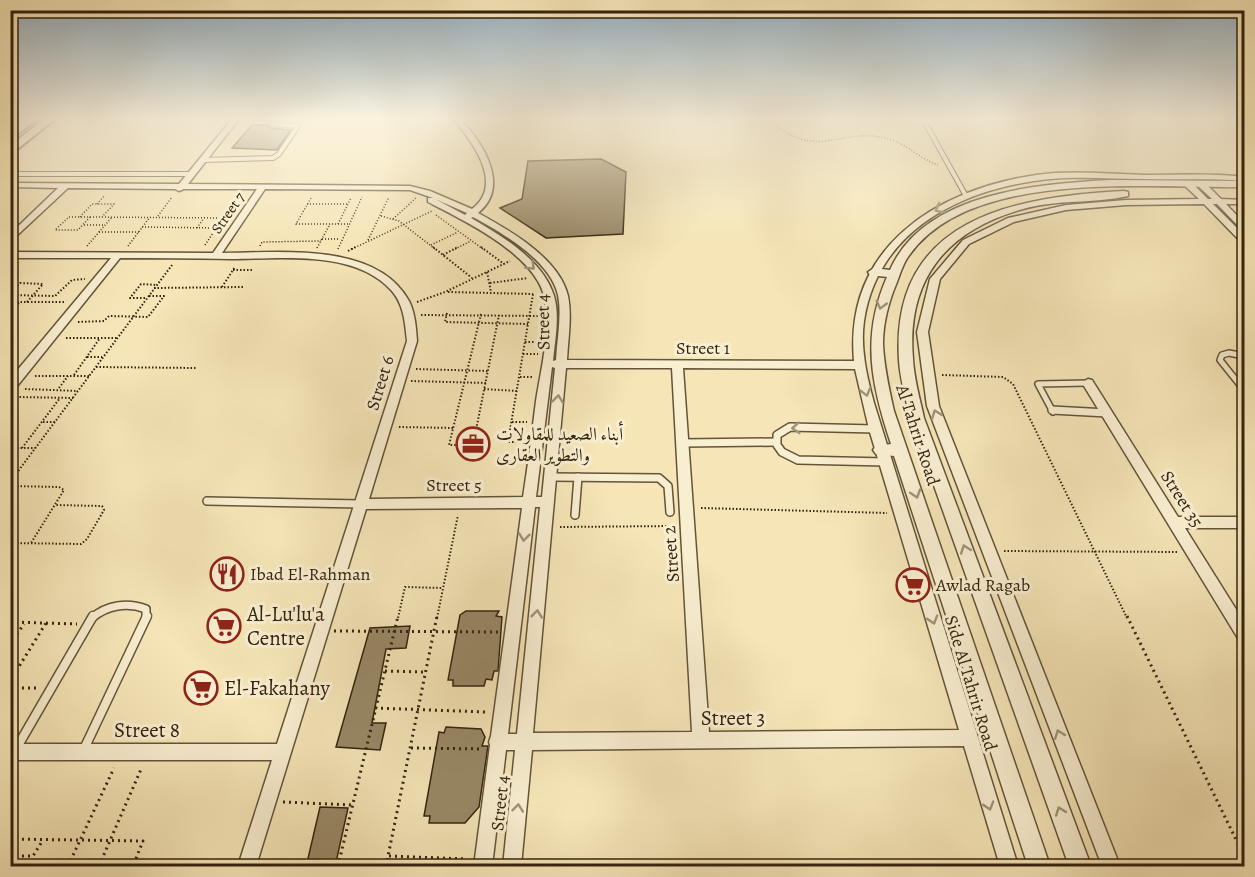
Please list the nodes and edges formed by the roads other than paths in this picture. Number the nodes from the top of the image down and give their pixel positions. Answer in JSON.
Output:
{"nodes":[{"id":1,"x":203,"y":160,"type":"joint"},
{"id":2,"x":265,"y":160,"type":"edge"},
{"id":3,"x":484,"y":160,"type":"edge"},
{"id":4,"x":946,"y":160,"type":"edge"},
{"id":5,"x":192,"y":174,"type":"junction"},
{"id":6,"x":1245,"y":179,"type":"edge"},
{"id":7,"x":11,"y":180,"type":"edge"},
{"id":8,"x":1245,"y":184,"type":"edge"},
{"id":9,"x":62,"y":189,"type":"junction"},
{"id":10,"x":179,"y":189,"type":"junction"},
{"id":11,"x":261,"y":189,"type":"junction"},
{"id":12,"x":10,"y":192,"type":"edge"},
{"id":13,"x":1204,"y":193,"type":"junction"},
{"id":14,"x":1245,"y":194,"type":"edge"},
{"id":15,"x":966,"y":196,"type":"junction"},
{"id":16,"x":1245,"y":202,"type":"edge"},
{"id":17,"x":469,"y":216,"type":"junction"},
{"id":18,"x":1245,"y":227,"type":"edge"},
{"id":19,"x":10,"y":239,"type":"edge"},
{"id":20,"x":1245,"y":240,"type":"edge"},
{"id":21,"x":10,"y":255,"type":"edge"},
{"id":22,"x":120,"y":255,"type":"junction"},
{"id":23,"x":215,"y":256,"type":"junction"},
{"id":24,"x":874,"y":272,"type":"junction"},
{"id":25,"x":895,"y":274,"type":"junction"},
{"id":26,"x":547,"y":354,"type":"junction"},
{"id":27,"x":1245,"y":356,"type":"edge"},
{"id":28,"x":561,"y":364,"type":"junction"},
{"id":29,"x":677,"y":364,"type":"junction"},
{"id":30,"x":860,"y":365,"type":"junction"},
{"id":31,"x":1088,"y":383,"type":"joint"},
{"id":32,"x":15,"y":388,"type":"edge"},
{"id":33,"x":1245,"y":390,"type":"edge"},
{"id":34,"x":1107,"y":413,"type":"junction"},
{"id":35,"x":875,"y":429,"type":"junction"},
{"id":36,"x":775,"y":442,"type":"junction"},
{"id":37,"x":682,"y":443,"type":"junction"},
{"id":38,"x":901,"y":450,"type":"junction"},
{"id":39,"x":883,"y":456,"type":"junction"},
{"id":40,"x":550,"y":477,"type":"junction"},
{"id":41,"x":578,"y":477,"type":"junction"},
{"id":42,"x":207,"y":501,"type":"dead end"},
{"id":43,"x":528,"y":502,"type":"junction"},
{"id":44,"x":548,"y":502,"type":"junction"},
{"id":45,"x":361,"y":504,"type":"junction"},
{"id":46,"x":670,"y":512,"type":"dead end"},
{"id":47,"x":575,"y":515,"type":"dead end"},
{"id":48,"x":1245,"y":522,"type":"edge"},
{"id":49,"x":1175,"y":523,"type":"junction"},
{"id":50,"x":1245,"y":635,"type":"edge"},
{"id":51,"x":969,"y":738,"type":"junction"},
{"id":52,"x":701,"y":740,"type":"junction"},
{"id":53,"x":524,"y":742,"type":"junction"},
{"id":54,"x":497,"y":746,"type":"junction"},
{"id":55,"x":12,"y":752,"type":"edge"},
{"id":56,"x":83,"y":752,"type":"junction"},
{"id":57,"x":283,"y":752,"type":"junction"},
{"id":58,"x":484,"y":863,"type":"edge"},
{"id":59,"x":247,"y":867,"type":"edge"},
{"id":60,"x":512,"y":867,"type":"edge"},
{"id":61,"x":1009,"y":867,"type":"edge"},
{"id":62,"x":1039,"y":867,"type":"edge"},
{"id":63,"x":1080,"y":867,"type":"edge"},
{"id":64,"x":1111,"y":867,"type":"edge"}],
"edges":[{"from":1,"to":2,"type":"lane"},
{"from":1,"to":5,"type":"street"},
{"from":3,"to":17,"type":"street"},
{"from":4,"to":15,"type":"lane"},
{"from":5,"to":7,"type":"lane"},
{"from":5,"to":10,"type":"street"},
{"from":6,"to":15,"type":"street","name":"Side Al Tahrir Road"},
{"from":7,"to":9,"type":"street","name":"Street 4"},
{"from":8,"to":13,"type":"street","name":"Al Tahrir Road"},
{"from":9,"to":10,"type":"street","name":"Street 4"},
{"from":9,"to":10,"type":"street","name":"Street 4"},
{"from":9,"to":12,"type":"street","name":"Street 4"},
{"from":9,"to":19,"type":"street"},
{"from":10,"to":11,"type":"street","name":"Street 4"},
{"from":10,"to":11,"type":"street","name":"Street 4"},
{"from":11,"to":17,"type":"street","name":"Street 4"},
{"from":11,"to":17,"type":"street","name":"Street 4"},
{"from":11,"to":23,"type":"street","name":"Street 7"},
{"from":13,"to":14,"type":"street","name":"Al Tahrir Road"},
{"from":13,"to":16,"type":"street"},
{"from":13,"to":18,"type":"street"},
{"from":13,"to":20,"type":"street"},
{"from":13,"to":25,"type":"street","name":"Al Tahrir Road"},
{"from":63,"to":13,"type":"street","name":"Al Tahrir Road","one_way":true},
{"from":64,"to":13,"type":"street","one_way":true},
{"from":15,"to":24,"type":"street","name":"Side Al Tahrir Road","one_way":true},
{"from":17,"to":26,"type":"street","name":"Street 4","one_way":true},
{"from":17,"to":28,"type":"street","name":"Street 4"},
{"from":21,"to":22,"type":"street","name":"Street 6"},
{"from":22,"to":23,"type":"street","name":"Street 6"},
{"from":22,"to":32,"type":"street"},
{"from":23,"to":45,"type":"street","name":"Street 6"},
{"from":24,"to":25,"type":"street"},
{"from":24,"to":30,"type":"street","name":"Side Al Tahrir Road"},
{"from":25,"to":38,"type":"street","name":"Al Tahrir Road","one_way":true},
{"from":26,"to":28,"type":"street","name":"Street 1"},
{"from":26,"to":43,"type":"street","name":"Street 4"},
{"from":27,"to":33,"type":"lane"},
{"from":28,"to":29,"type":"street","name":"Street 1"},
{"from":40,"to":28,"type":"street","name":"Street 4","one_way":true},
{"from":29,"to":30,"type":"street","name":"Street 1"},
{"from":29,"to":37,"type":"street","name":"Street 2"},
{"from":30,"to":35,"type":"street","name":"Side Al Tahrir Road","one_way":true},
{"from":31,"to":34,"type":"street","name":"Street 35"},
{"from":31,"to":34,"type":"lane"},
{"from":34,"to":49,"type":"street","name":"Street 35"},
{"from":35,"to":36,"type":"lane","one_way":true},
{"from":35,"to":39,"type":"street","name":"Side Al Tahrir Road"},
{"from":36,"to":37,"type":"lane"},
{"from":36,"to":39,"type":"lane"},
{"from":37,"to":52,"type":"street","name":"Street 2"},
{"from":38,"to":39,"type":"street"},
{"from":38,"to":62,"type":"street","name":"Al Tahrir Road","one_way":true},
{"from":39,"to":51,"type":"street","name":"Side Al Tahrir Road","one_way":true},
{"from":40,"to":41,"type":"lane"},
{"from":40,"to":44,"type":"street","name":"Street 4"},
{"from":41,"to":46,"type":"lane"},
{"from":41,"to":47,"type":"lane"},
{"from":42,"to":45,"type":"lane"},
{"from":43,"to":44,"type":"street","name":"Street 5"},
{"from":43,"to":45,"type":"street","name":"Street 5"},
{"from":43,"to":54,"type":"street","name":"Street 4","one_way":true},
{"from":53,"to":44,"type":"street","name":"Street 4","one_way":true},
{"from":45,"to":57,"type":"street","name":"Street 6"},
{"from":48,"to":49,"type":"street"},
{"from":49,"to":50,"type":"street","name":"Street 35"},
{"from":51,"to":52,"type":"street","name":"Street 3"},
{"from":51,"to":61,"type":"street","name":"Side Al Tahrir Road","one_way":true},
{"from":52,"to":53,"type":"street","name":"Street 3"},
{"from":53,"to":54,"type":"street","name":"Street 3"},
{"from":60,"to":53,"type":"street","name":"Street 4","one_way":true},
{"from":54,"to":58,"type":"street","name":"Street 4"},
{"from":55,"to":56,"type":"street","name":"Street 8"},
{"from":55,"to":56,"type":"lane"},
{"from":56,"to":57,"type":"street","name":"Street 8"},
{"from":57,"to":59,"type":"street","name":"Street 6"}]}
